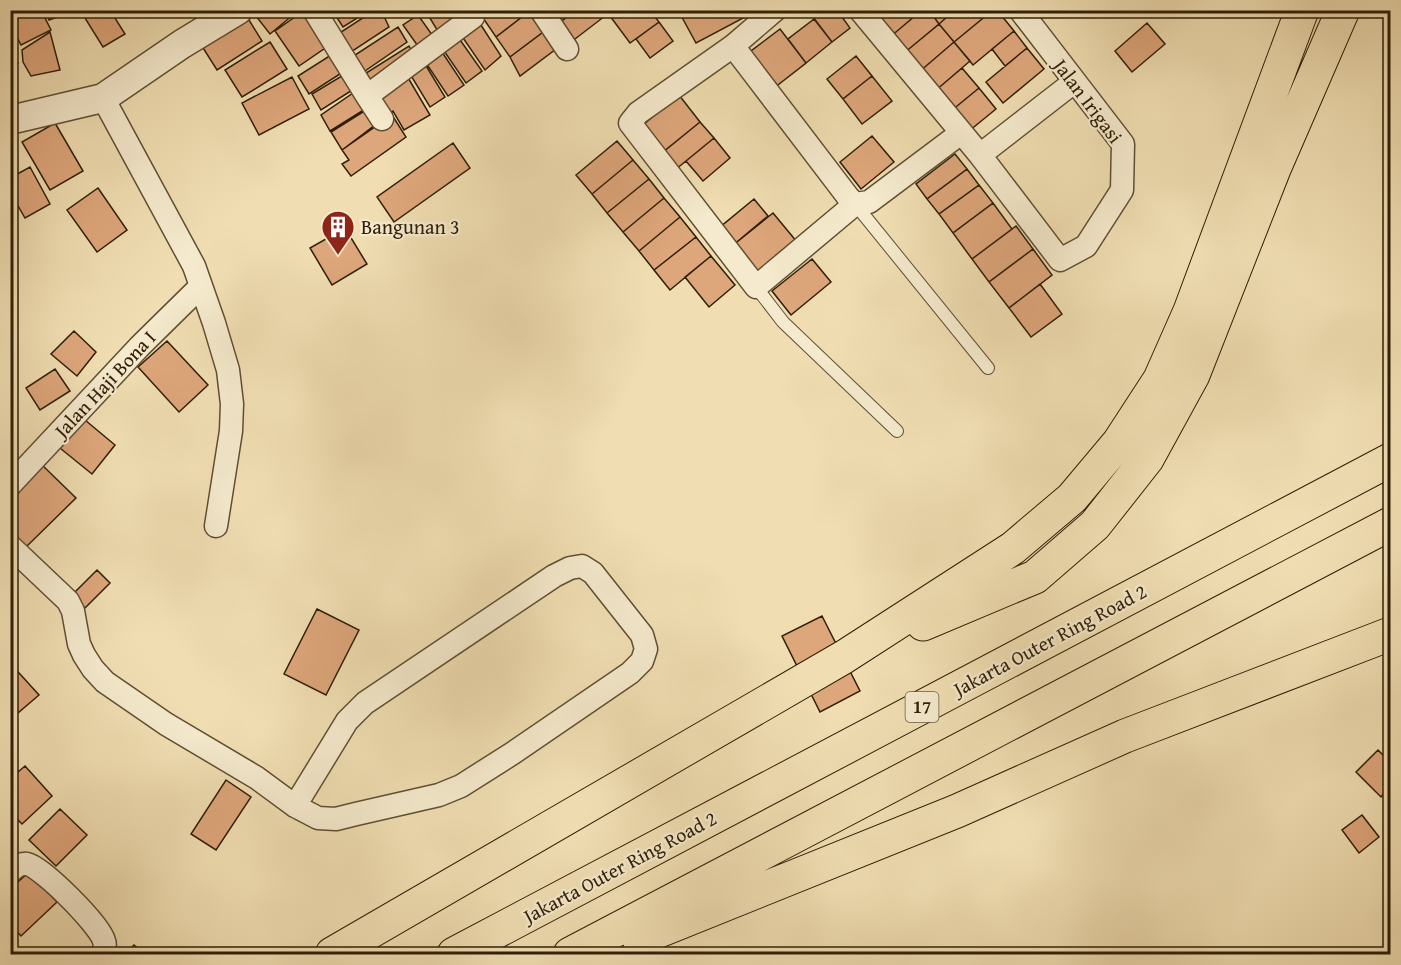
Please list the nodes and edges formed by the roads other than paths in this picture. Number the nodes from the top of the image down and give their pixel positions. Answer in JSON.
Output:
{"nodes":[{"id":1,"x":238,"y":10,"type":"edge"},
{"id":2,"x":314,"y":10,"type":"edge"},
{"id":3,"x":541,"y":10,"type":"edge"},
{"id":4,"x":775,"y":10,"type":"edge"},
{"id":5,"x":860,"y":10,"type":"edge"},
{"id":6,"x":1020,"y":10,"type":"edge"},
{"id":7,"x":1302,"y":10,"type":"edge"},
{"id":8,"x":1343,"y":10,"type":"edge"},
{"id":9,"x":473,"y":17,"type":"dead end"},
{"id":10,"x":733,"y":46,"type":"junction"},
{"id":11,"x":567,"y":49,"type":"dead end"},
{"id":12,"x":1074,"y":82,"type":"junction"},
{"id":13,"x":367,"y":96,"type":"junction"},
{"id":14,"x":103,"y":98,"type":"junction"},
{"id":15,"x":382,"y":119,"type":"dead end"},
{"id":16,"x":10,"y":120,"type":"edge"},
{"id":17,"x":960,"y":133,"type":"junction"},
{"id":18,"x":980,"y":155,"type":"junction"},
{"id":19,"x":855,"y":204,"type":"junction"},
{"id":20,"x":201,"y":286,"type":"junction"},
{"id":21,"x":756,"y":287,"type":"junction"},
{"id":22,"x":988,"y":368,"type":"dead end"},
{"id":23,"x":897,"y":431,"type":"dead end"},
{"id":24,"x":1390,"y":460,"type":"edge"},
{"id":25,"x":10,"y":485,"type":"edge"},
{"id":26,"x":1390,"y":524,"type":"edge"},
{"id":27,"x":216,"y":526,"type":"dead end"},
{"id":28,"x":10,"y":546,"type":"edge"},
{"id":29,"x":1390,"y":634,"type":"edge"},
{"id":30,"x":1390,"y":655,"type":"edge"},
{"id":31,"x":844,"y":657,"type":"junction"},
{"id":32,"x":1282,"y":676,"type":"junction"},
{"id":33,"x":295,"y":806,"type":"junction"},
{"id":34,"x":10,"y":872,"type":"edge"},
{"id":35,"x":102,"y":954,"type":"edge"},
{"id":36,"x":332,"y":954,"type":"edge"},
{"id":37,"x":454,"y":954,"type":"edge"},
{"id":38,"x":570,"y":954,"type":"edge"},
{"id":39,"x":601,"y":954,"type":"edge"}],
"edges":[{"from":1,"to":14,"type":"street"},
{"from":2,"to":13,"type":"street"},
{"from":3,"to":11,"type":"street"},
{"from":4,"to":10,"type":"street"},
{"from":5,"to":17,"type":"street"},
{"from":6,"to":12,"type":"street","name":"Jalan Irigasi"},
{"from":7,"to":31,"type":"highway"},
{"from":8,"to":31,"type":"highway"},
{"from":9,"to":13,"type":"street"},
{"from":10,"to":19,"type":"street"},
{"from":10,"to":21,"type":"street"},
{"from":12,"to":18,"type":"street"},
{"from":12,"to":18,"type":"street","name":"Jalan Irigasi"},
{"from":13,"to":15,"type":"street"},
{"from":14,"to":16,"type":"street"},
{"from":14,"to":20,"type":"street"},
{"from":17,"to":18,"type":"street"},
{"from":17,"to":19,"type":"street"},
{"from":19,"to":21,"type":"street"},
{"from":19,"to":22,"type":"lane"},
{"from":20,"to":25,"type":"street","name":"Jalan Haji Bona I"},
{"from":20,"to":27,"type":"street"},
{"from":21,"to":23,"type":"lane"},
{"from":24,"to":37,"type":"highway","name":"Jakarta Outer Ring Road 2","number":"17"},
{"from":26,"to":38,"type":"highway"},
{"from":28,"to":33,"type":"street"},
{"from":29,"to":32,"type":"highway"},
{"from":30,"to":32,"type":"highway"},
{"from":31,"to":36,"type":"highway"},
{"from":32,"to":39,"type":"highway"},
{"from":33,"to":33,"type":"street"},
{"from":34,"to":35,"type":"street"}]}
